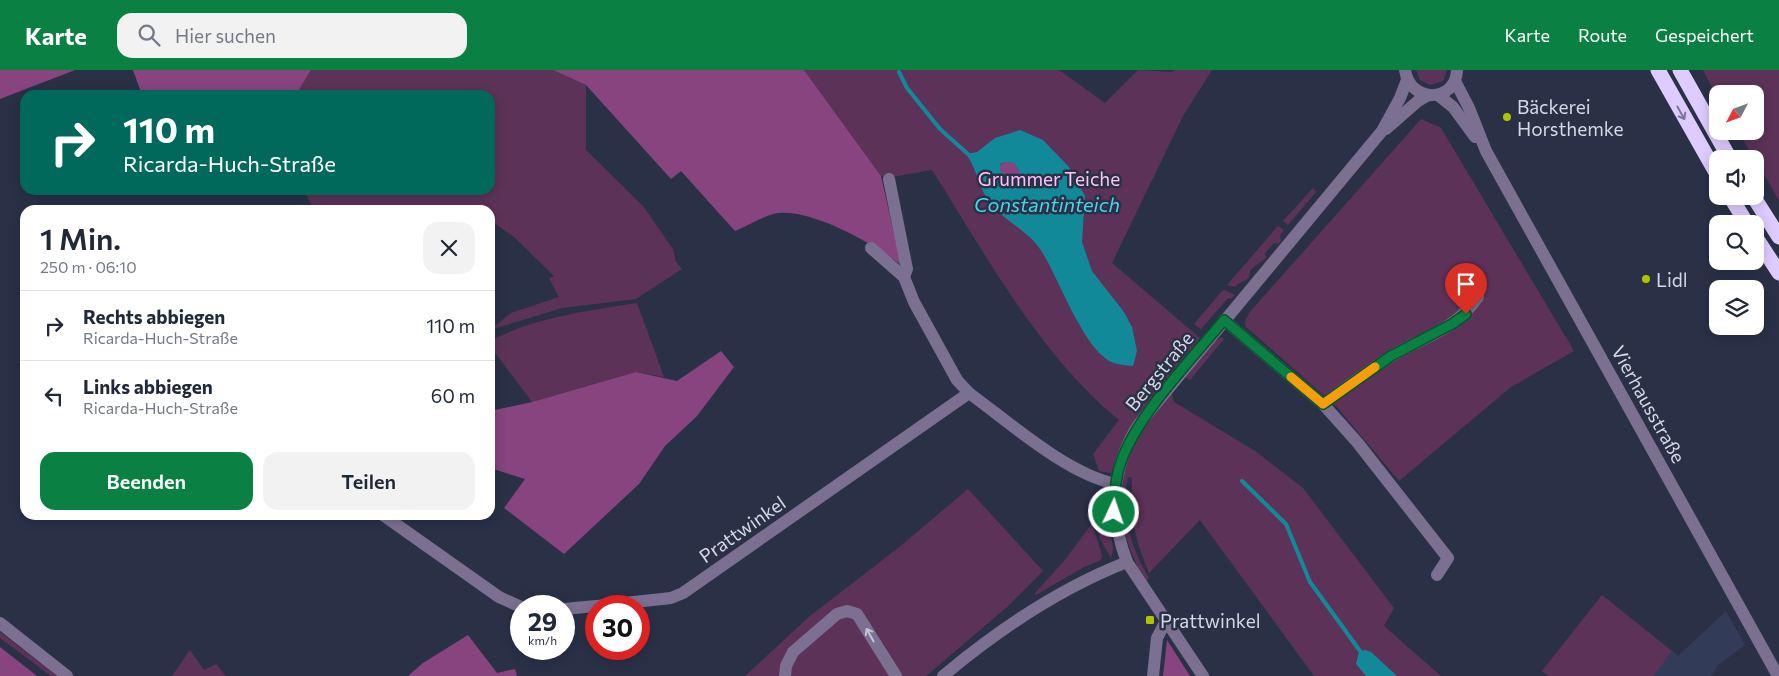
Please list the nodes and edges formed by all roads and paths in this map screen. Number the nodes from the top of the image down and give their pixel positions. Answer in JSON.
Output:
{"nodes":[{"id":1,"x":1658,"y":70,"type":"edge"},
{"id":2,"x":1680,"y":70,"type":"edge"},
{"id":3,"x":1406,"y":75,"type":"edge"},
{"id":4,"x":1456,"y":75,"type":"edge"},
{"id":5,"x":1433,"y":95,"type":"junction"},
{"id":6,"x":1382,"y":131,"type":"junction"},
{"id":7,"x":1725,"y":150,"type":"edge"},
{"id":8,"x":1486,"y":151,"type":"junction"},
{"id":9,"x":1709,"y":160,"type":"edge"},
{"id":10,"x":888,"y":178,"type":"dead end"},
{"id":11,"x":1759,"y":205,"type":"edge"},
{"id":12,"x":1779,"y":237,"type":"edge"},
{"id":13,"x":870,"y":248,"type":"dead end"},
{"id":14,"x":1764,"y":250,"type":"edge"},
{"id":15,"x":1779,"y":273,"type":"edge"},
{"id":16,"x":904,"y":277,"type":"junction"},
{"id":17,"x":1478,"y":297,"type":"dead end"},
{"id":18,"x":1224,"y":320,"type":"junction"},
{"id":19,"x":969,"y":393,"type":"junction"},
{"id":20,"x":1323,"y":404,"type":"junction"},
{"id":21,"x":1116,"y":484,"type":"junction"},
{"id":22,"x":390,"y":520,"type":"edge"},
{"id":23,"x":1127,"y":562,"type":"junction"},
{"id":24,"x":1437,"y":575,"type":"dead end"},
{"id":25,"x":650,"y":600,"type":"edge"},
{"id":26,"x":510,"y":602,"type":"edge"},
{"id":27,"x":1166,"y":621,"type":"junction"},
{"id":28,"x":0,"y":624,"type":"edge"},
{"id":29,"x":67,"y":676,"type":"edge"},
{"id":30,"x":785,"y":676,"type":"edge"},
{"id":31,"x":896,"y":676,"type":"edge"},
{"id":32,"x":943,"y":676,"type":"edge"},
{"id":33,"x":1153,"y":676,"type":"edge"},
{"id":34,"x":1203,"y":676,"type":"edge"},
{"id":35,"x":1778,"y":676,"type":"edge"}],
"edges":[{"from":1,"to":9,"type":"highway","one_way":true},
{"from":2,"to":7,"type":"highway"},
{"from":3,"to":5,"type":"street","name":"Bergstraße"},
{"from":3,"to":6,"type":"street","name":"Bergstraße"},
{"from":4,"to":5,"type":"street","name":"Bergstraße"},
{"from":4,"to":8,"type":"street","name":"Vierhausstraße"},
{"from":5,"to":6,"type":"street","name":"Bergstraße"},
{"from":5,"to":8,"type":"street","name":"Vierhausstraße"},
{"from":6,"to":18,"type":"street","name":"Bergstraße"},
{"from":8,"to":35,"type":"street","name":"Vierhausstraße"},
{"from":10,"to":16,"type":"street"},
{"from":11,"to":12,"type":"highway"},
{"from":13,"to":16,"type":"street"},
{"from":14,"to":15,"type":"highway"},
{"from":16,"to":19,"type":"street"},
{"from":17,"to":20,"type":"street"},
{"from":18,"to":20,"type":"street"},
{"from":18,"to":21,"type":"street","name":"Bergstraße"},
{"from":19,"to":21,"type":"street"},
{"from":19,"to":25,"type":"street","name":"Prattwinkel"},
{"from":20,"to":24,"type":"street"},
{"from":21,"to":23,"type":"street","name":"Bergstraße"},
{"from":22,"to":26,"type":"street"},
{"from":23,"to":27,"type":"street","name":"Bergstraße"},
{"from":23,"to":32,"type":"street"},
{"from":27,"to":33,"type":"street"},
{"from":27,"to":34,"type":"street","name":"Bergstraße"},
{"from":28,"to":29,"type":"street"},
{"from":31,"to":30,"type":"street","one_way":true}]}
